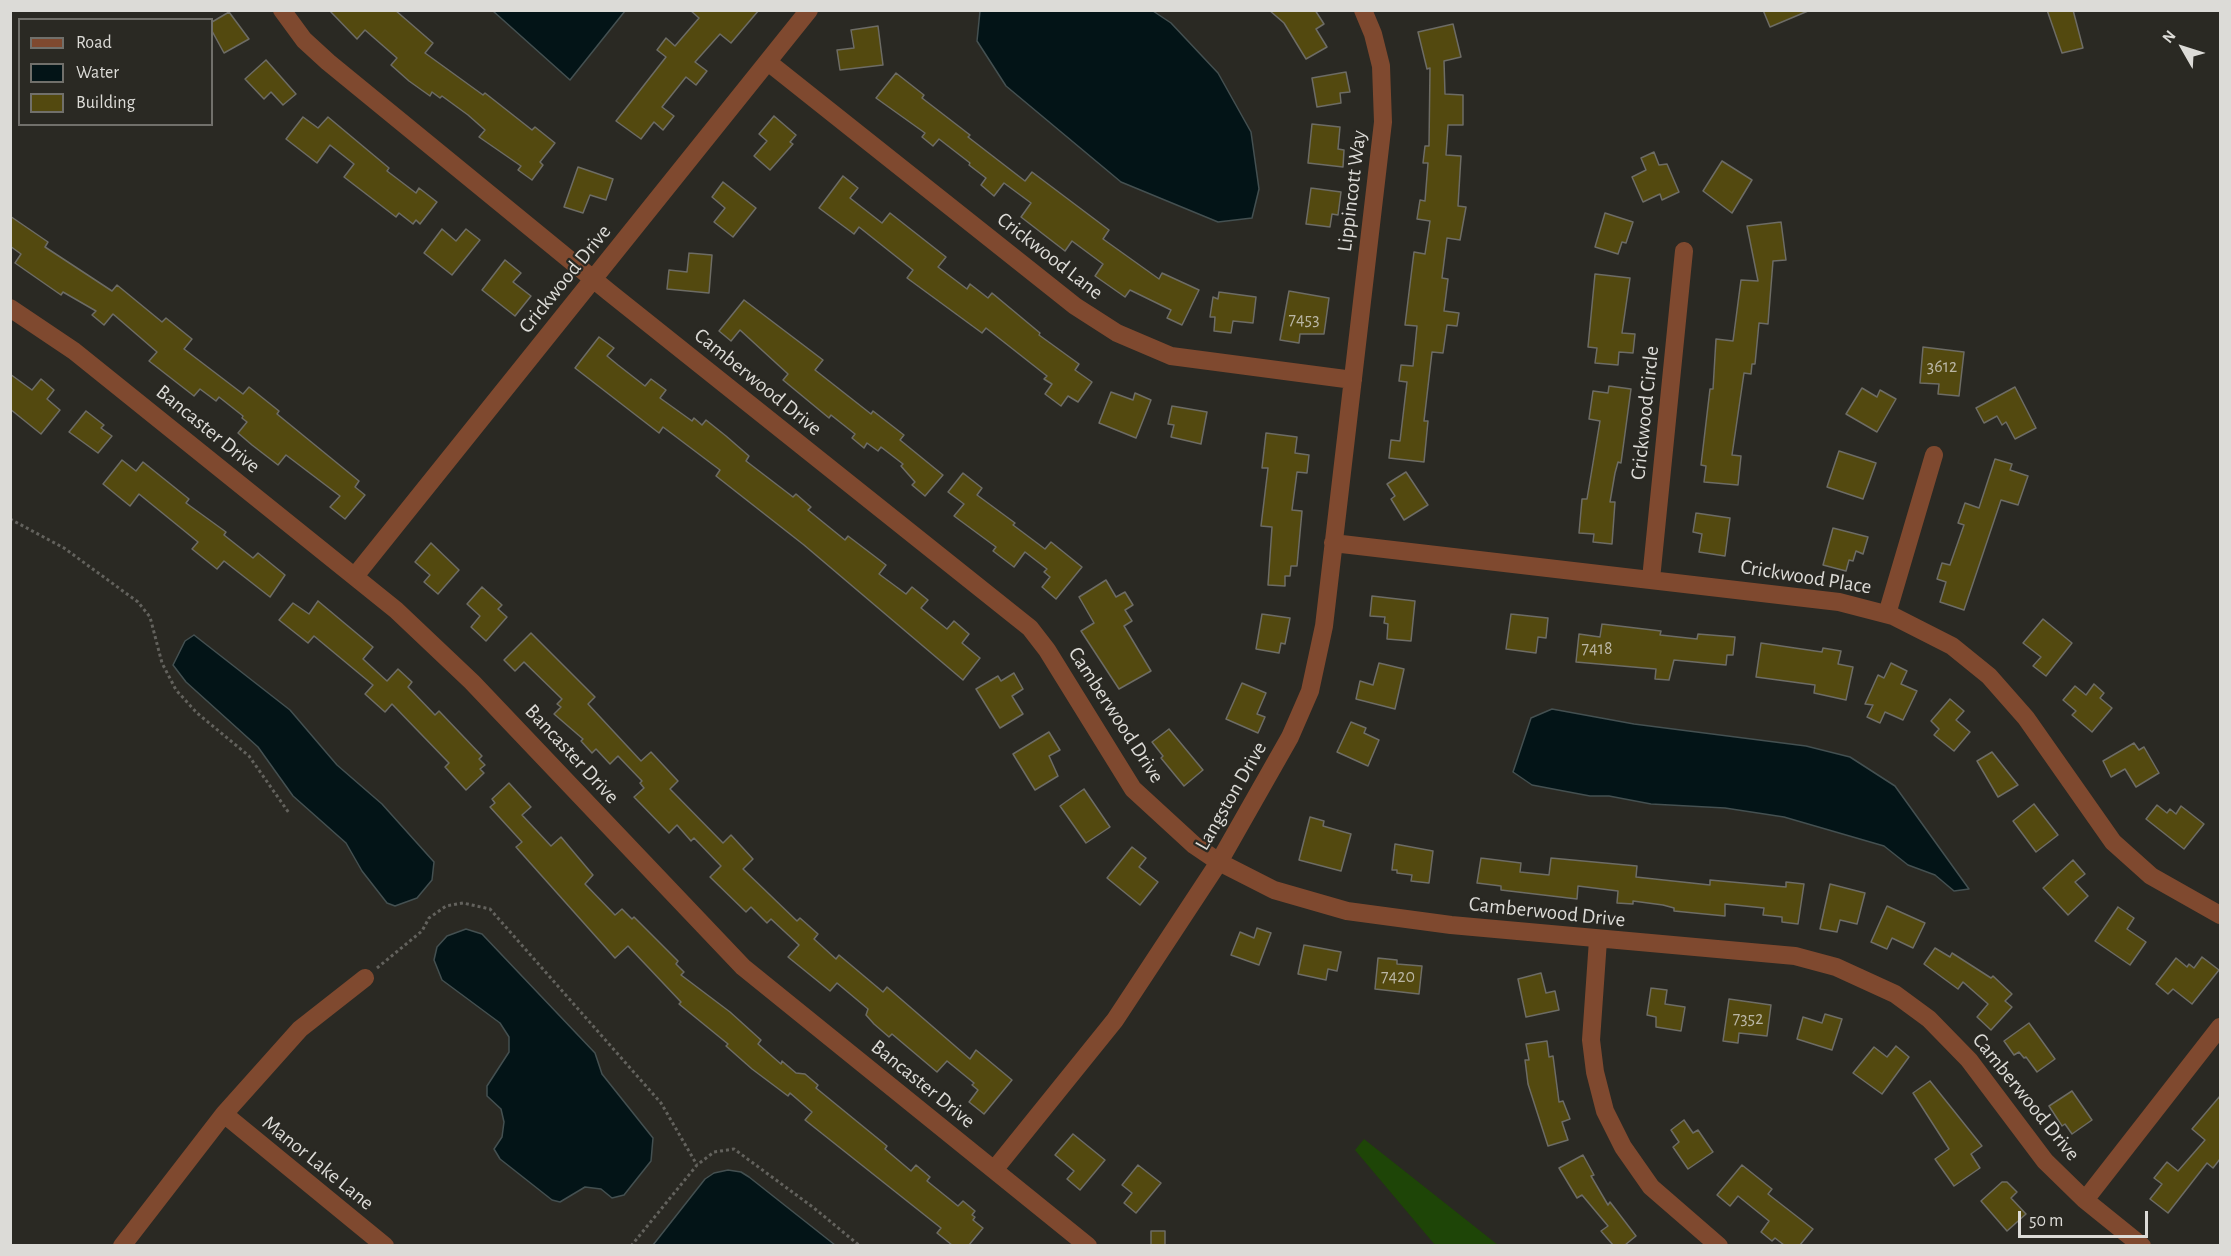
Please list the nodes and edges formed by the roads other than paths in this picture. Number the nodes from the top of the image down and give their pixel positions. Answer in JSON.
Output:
{"nodes":[{"id":1,"x":282,"y":10,"type":"edge"},
{"id":2,"x":809,"y":10,"type":"edge"},
{"id":3,"x":1363,"y":10,"type":"edge"},
{"id":4,"x":768,"y":62,"type":"junction"},
{"id":5,"x":1684,"y":251,"type":"dead end"},
{"id":6,"x":594,"y":280,"type":"junction"},
{"id":7,"x":10,"y":308,"type":"edge"},
{"id":8,"x":1353,"y":380,"type":"junction"},
{"id":9,"x":1934,"y":455,"type":"dead end"},
{"id":10,"x":1333,"y":543,"type":"junction"},
{"id":11,"x":355,"y":576,"type":"junction"},
{"id":12,"x":1651,"y":579,"type":"junction"},
{"id":13,"x":1887,"y":614,"type":"junction"},
{"id":14,"x":1219,"y":862,"type":"junction"},
{"id":15,"x":2220,"y":915,"type":"edge"},
{"id":16,"x":1598,"y":940,"type":"junction"},
{"id":17,"x":365,"y":978,"type":"road end"},
{"id":18,"x":2220,"y":1027,"type":"edge"},
{"id":19,"x":224,"y":1114,"type":"junction"},
{"id":20,"x":994,"y":1170,"type":"junction"},
{"id":21,"x":2085,"y":1200,"type":"junction"},
{"id":22,"x":122,"y":1245,"type":"edge"},
{"id":23,"x":384,"y":1245,"type":"edge"},
{"id":24,"x":1088,"y":1245,"type":"edge"},
{"id":25,"x":1719,"y":1245,"type":"edge"},
{"id":26,"x":2142,"y":1245,"type":"edge"}],
"edges":[{"from":1,"to":6,"type":"street","name":"Camberwood Drive"},
{"from":2,"to":4,"type":"street","name":"Crickwood Drive"},
{"from":3,"to":8,"type":"street","name":"Lippincott Way"},
{"from":4,"to":6,"type":"street","name":"Crickwood Drive"},
{"from":4,"to":8,"type":"street","name":"Crickwood Lane"},
{"from":5,"to":12,"type":"street","name":"Crickwood Circle"},
{"from":6,"to":11,"type":"street","name":"Crickwood Drive"},
{"from":6,"to":14,"type":"street","name":"Camberwood Drive"},
{"from":7,"to":11,"type":"street","name":"Bancaster Drive"},
{"from":8,"to":10,"type":"street","name":"Langston Drive"},
{"from":9,"to":13,"type":"street"},
{"from":10,"to":12,"type":"street","name":"Crickwood Place"},
{"from":10,"to":14,"type":"street","name":"Langston Drive"},
{"from":11,"to":20,"type":"street","name":"Bancaster Drive"},
{"from":12,"to":13,"type":"street","name":"Crickwood Place"},
{"from":13,"to":15,"type":"street","name":"Crickwood Place"},
{"from":14,"to":16,"type":"street","name":"Camberwood Drive"},
{"from":14,"to":20,"type":"street","name":"Langston Drive"},
{"from":16,"to":21,"type":"street","name":"Camberwood Drive"},
{"from":16,"to":25,"type":"street"},
{"from":17,"to":19,"type":"street"},
{"from":18,"to":21,"type":"street"},
{"from":19,"to":22,"type":"street"},
{"from":19,"to":23,"type":"street","name":"Manor Lake Lane"},
{"from":20,"to":24,"type":"street","name":"Bancaster Drive"},
{"from":21,"to":26,"type":"street","name":"Camberwood Drive"}]}
